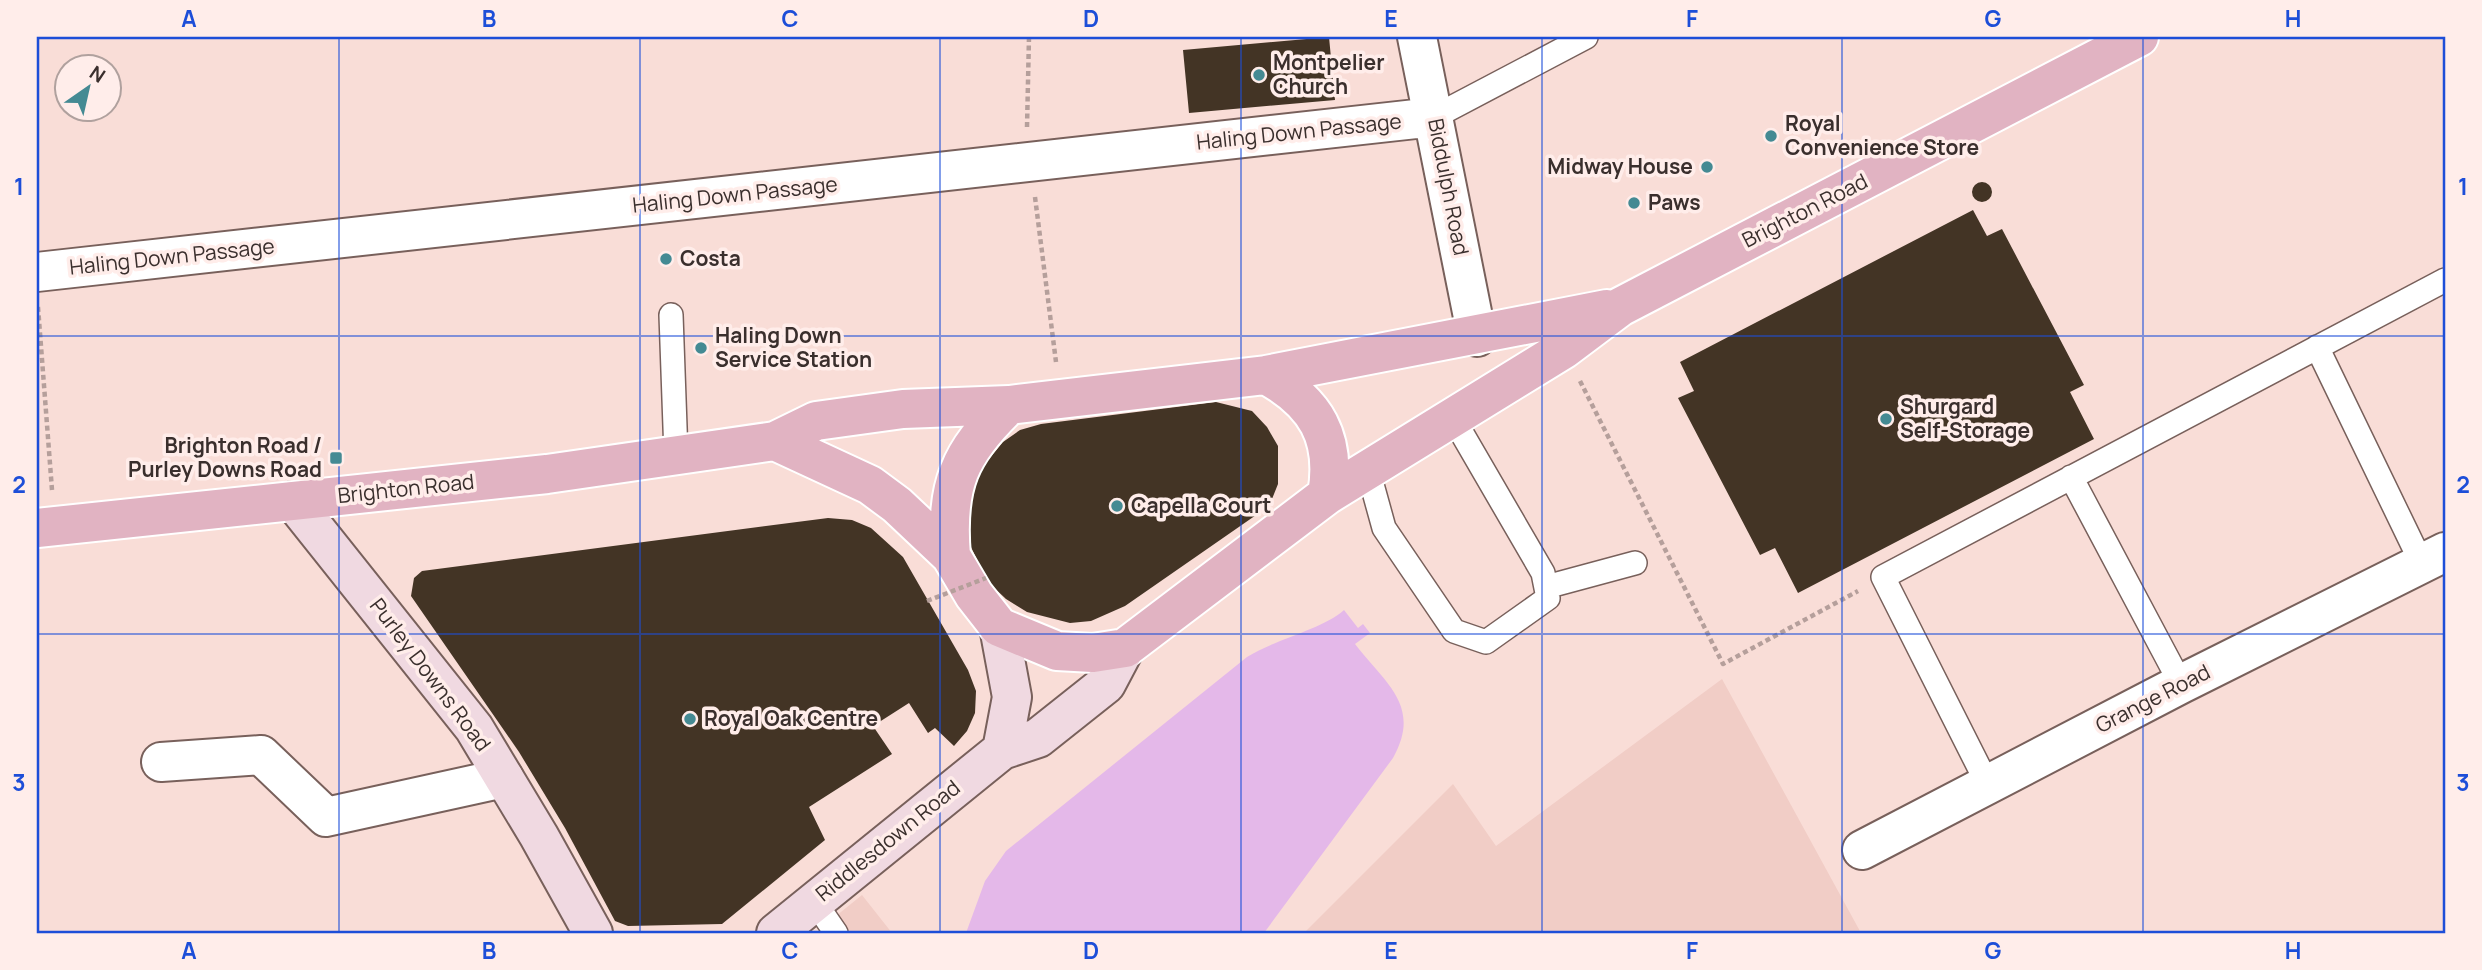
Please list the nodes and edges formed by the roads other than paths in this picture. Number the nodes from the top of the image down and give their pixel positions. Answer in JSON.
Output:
{"nodes":[{"id":1,"x":1417,"y":37,"type":"edge"},
{"id":2,"x":1586,"y":37,"type":"edge"},
{"id":3,"x":2137,"y":37,"type":"edge"},
{"id":4,"x":1434,"y":117,"type":"junction"},
{"id":5,"x":2445,"y":280,"type":"edge"},
{"id":6,"x":37,"y":285,"type":"edge"},
{"id":7,"x":1620,"y":307,"type":"junction"},
{"id":8,"x":671,"y":315,"type":"dead end"},
{"id":9,"x":1477,"y":337,"type":"junction"},
{"id":10,"x":2318,"y":347,"type":"junction"},
{"id":11,"x":1266,"y":375,"type":"junction"},
{"id":12,"x":1009,"y":404,"type":"junction"},
{"id":13,"x":1453,"y":418,"type":"junction"},
{"id":14,"x":775,"y":441,"type":"junction"},
{"id":15,"x":676,"y":455,"type":"junction"},
{"id":16,"x":1368,"y":470,"type":"junction"},
{"id":17,"x":2071,"y":477,"type":"junction"},
{"id":18,"x":1327,"y":495,"type":"junction"},
{"id":19,"x":293,"y":501,"type":"junction"},
{"id":20,"x":46,"y":527,"type":"edge"},
{"id":21,"x":951,"y":555,"type":"junction"},
{"id":22,"x":2434,"y":558,"type":"edge"},
{"id":23,"x":1635,"y":563,"type":"dead end"},
{"id":24,"x":1546,"y":587,"type":"junction"},
{"id":25,"x":999,"y":627,"type":"junction"},
{"id":26,"x":1125,"y":648,"type":"junction"},
{"id":27,"x":2181,"y":684,"type":"junction"},
{"id":28,"x":1002,"y":750,"type":"junction"},
{"id":29,"x":161,"y":761,"type":"dead end"},
{"id":30,"x":504,"y":778,"type":"junction"},
{"id":31,"x":1987,"y":785,"type":"junction"},
{"id":32,"x":1863,"y":850,"type":"dead end"},
{"id":33,"x":814,"y":901,"type":"junction"},
{"id":34,"x":593,"y":933,"type":"edge"},
{"id":35,"x":776,"y":933,"type":"edge"},
{"id":36,"x":836,"y":933,"type":"edge"}],
"edges":[{"from":1,"to":4,"type":"street","name":"Biddulph Road"},
{"from":2,"to":4,"type":"lane"},
{"from":3,"to":7,"type":"main road","name":"Brighton Road"},
{"from":4,"to":6,"type":"street","name":"Haling Down Passage"},
{"from":4,"to":9,"type":"street","name":"Biddulph Road"},
{"from":5,"to":10,"type":"lane"},
{"from":7,"to":9,"type":"main road"},
{"from":7,"to":13,"type":"main road"},
{"from":8,"to":15,"type":"lane"},
{"from":9,"to":11,"type":"main road"},
{"from":10,"to":17,"type":"lane"},
{"from":10,"to":22,"type":"lane"},
{"from":11,"to":12,"type":"main road"},
{"from":11,"to":18,"type":"main road"},
{"from":12,"to":14,"type":"main road"},
{"from":12,"to":21,"type":"main road"},
{"from":13,"to":16,"type":"main road"},
{"from":13,"to":24,"type":"lane"},
{"from":14,"to":15,"type":"main road","name":"Brighton Road"},
{"from":14,"to":21,"type":"main road"},
{"from":15,"to":19,"type":"main road","name":"Brighton Road"},
{"from":16,"to":18,"type":"main road"},
{"from":16,"to":24,"type":"lane"},
{"from":17,"to":27,"type":"lane"},
{"from":17,"to":31,"type":"lane"},
{"from":18,"to":26,"type":"main road"},
{"from":19,"to":20,"type":"main road","name":"Brighton Road"},
{"from":19,"to":30,"type":"street","name":"Purley Downs Road"},
{"from":21,"to":25,"type":"main road"},
{"from":22,"to":27,"type":"street","name":"Grange Road"},
{"from":23,"to":24,"type":"lane"},
{"from":25,"to":26,"type":"main road"},
{"from":25,"to":28,"type":"street"},
{"from":26,"to":28,"type":"street","name":"Riddlesdown Road"},
{"from":27,"to":31,"type":"street","name":"Grange Road"},
{"from":28,"to":33,"type":"street","name":"Riddlesdown Road"},
{"from":29,"to":30,"type":"street"},
{"from":30,"to":34,"type":"street","name":"Purley Downs Road"},
{"from":31,"to":32,"type":"street","name":"Grange Road"},
{"from":33,"to":35,"type":"street","name":"Riddlesdown Road"},
{"from":33,"to":36,"type":"lane"}]}
